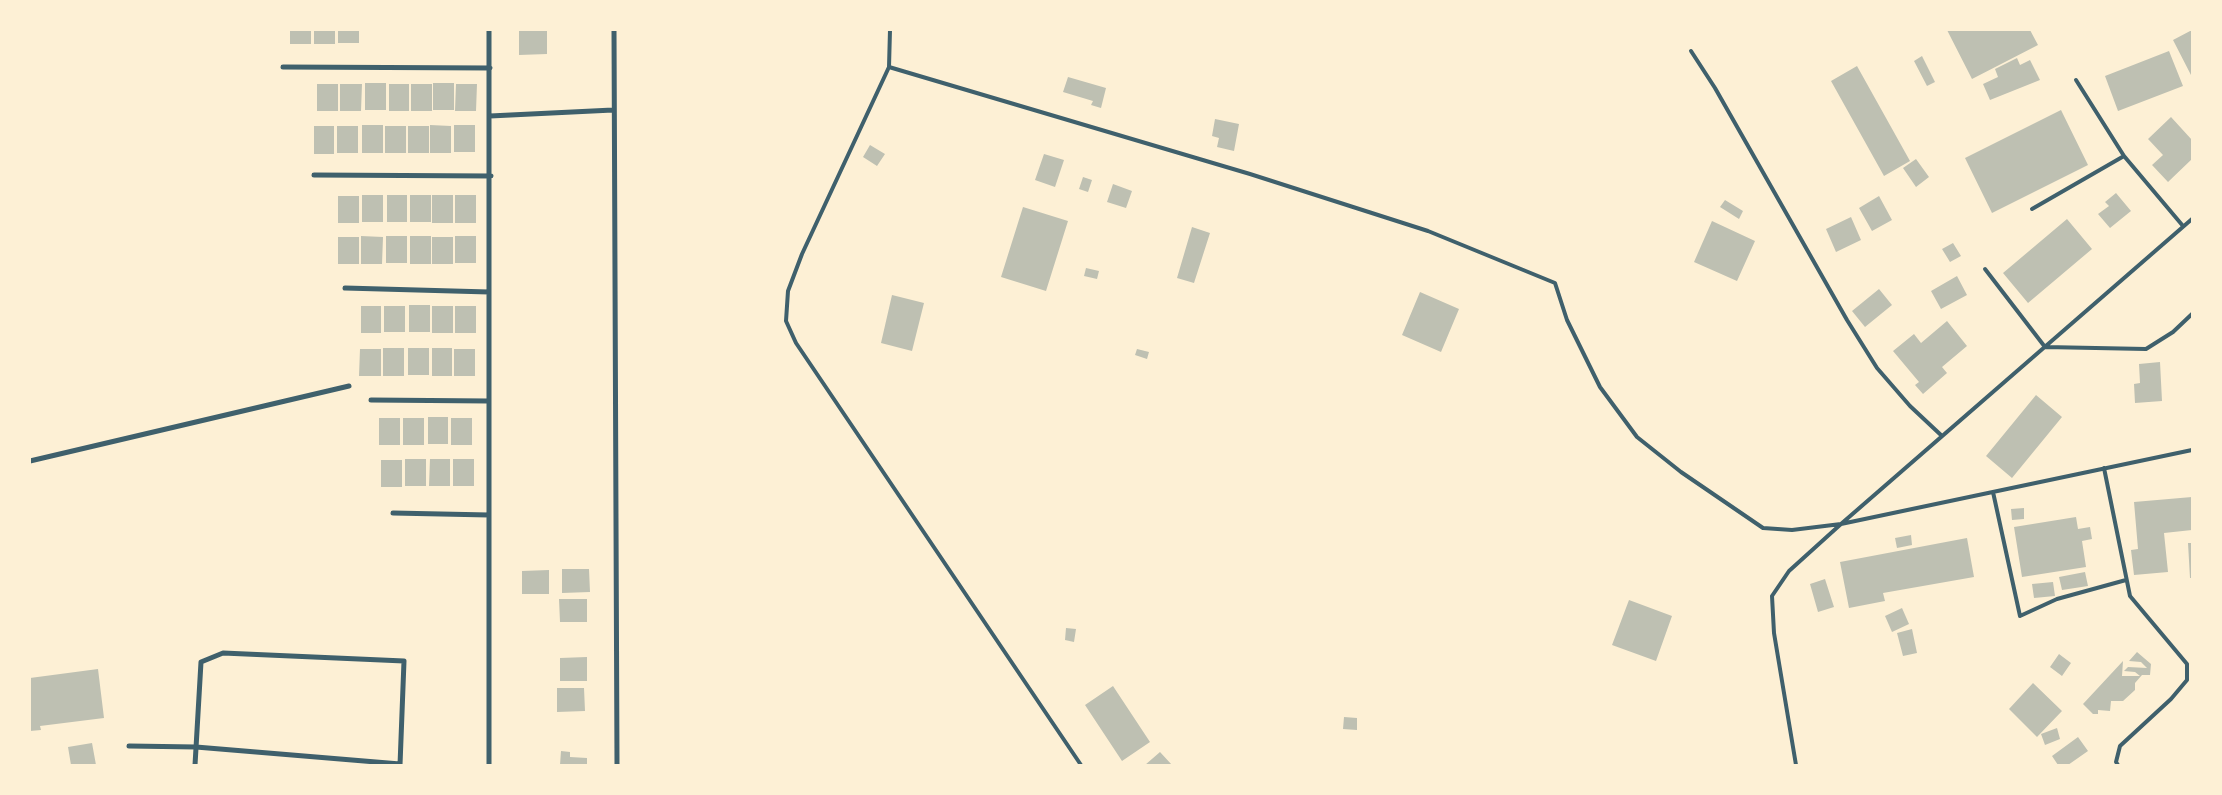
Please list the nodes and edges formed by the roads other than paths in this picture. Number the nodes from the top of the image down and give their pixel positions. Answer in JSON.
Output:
{"nodes":[{"id":1,"x":489,"y":30,"type":"edge"},
{"id":2,"x":614,"y":30,"type":"edge"},
{"id":3,"x":890,"y":30,"type":"edge"},
{"id":4,"x":1690,"y":51,"type":"dead end"},
{"id":5,"x":283,"y":67,"type":"dead end"},
{"id":6,"x":889,"y":67,"type":"junction"},
{"id":7,"x":490,"y":68,"type":"junction"},
{"id":8,"x":2076,"y":80,"type":"dead end"},
{"id":9,"x":613,"y":110,"type":"junction"},
{"id":10,"x":490,"y":116,"type":"junction"},
{"id":11,"x":2124,"y":156,"type":"junction"},
{"id":12,"x":314,"y":175,"type":"dead end"},
{"id":13,"x":491,"y":176,"type":"junction"},
{"id":14,"x":2032,"y":209,"type":"dead end"},
{"id":15,"x":2192,"y":219,"type":"edge"},
{"id":16,"x":2183,"y":226,"type":"junction"},
{"id":17,"x":1985,"y":269,"type":"dead end"},
{"id":18,"x":345,"y":288,"type":"dead end"},
{"id":19,"x":489,"y":292,"type":"junction"},
{"id":20,"x":2192,"y":314,"type":"edge"},
{"id":21,"x":2045,"y":347,"type":"junction"},
{"id":22,"x":349,"y":386,"type":"dead end"},
{"id":23,"x":371,"y":400,"type":"dead end"},
{"id":24,"x":488,"y":401,"type":"junction"},
{"id":25,"x":1942,"y":436,"type":"junction"},
{"id":26,"x":2192,"y":450,"type":"edge"},
{"id":27,"x":30,"y":461,"type":"edge"},
{"id":28,"x":2104,"y":468,"type":"junction"},
{"id":29,"x":1993,"y":492,"type":"junction"},
{"id":30,"x":393,"y":513,"type":"dead end"},
{"id":31,"x":489,"y":515,"type":"junction"},
{"id":32,"x":1841,"y":524,"type":"junction"},
{"id":33,"x":2126,"y":580,"type":"junction"},
{"id":34,"x":129,"y":746,"type":"dead end"},
{"id":35,"x":196,"y":748,"type":"junction"},
{"id":36,"x":400,"y":764,"type":"edge"},
{"id":37,"x":195,"y":765,"type":"edge"},
{"id":38,"x":489,"y":765,"type":"edge"},
{"id":39,"x":617,"y":765,"type":"edge"},
{"id":40,"x":1081,"y":765,"type":"edge"},
{"id":41,"x":1796,"y":765,"type":"edge"},
{"id":42,"x":2118,"y":765,"type":"edge"}],
"edges":[{"from":1,"to":7,"type":"street"},
{"from":2,"to":9,"type":"street"},
{"from":3,"to":6,"type":"lane"},
{"from":4,"to":25,"type":"lane"},
{"from":5,"to":7,"type":"street"},
{"from":6,"to":32,"type":"lane"},
{"from":6,"to":40,"type":"lane"},
{"from":7,"to":10,"type":"street"},
{"from":8,"to":11,"type":"lane"},
{"from":9,"to":10,"type":"street"},
{"from":9,"to":39,"type":"street"},
{"from":10,"to":13,"type":"street"},
{"from":11,"to":14,"type":"lane"},
{"from":11,"to":16,"type":"lane"},
{"from":12,"to":13,"type":"street"},
{"from":13,"to":19,"type":"street"},
{"from":15,"to":16,"type":"lane"},
{"from":16,"to":21,"type":"lane"},
{"from":17,"to":21,"type":"lane"},
{"from":18,"to":19,"type":"street"},
{"from":19,"to":24,"type":"street"},
{"from":20,"to":21,"type":"lane"},
{"from":21,"to":25,"type":"lane"},
{"from":22,"to":27,"type":"street"},
{"from":23,"to":24,"type":"street"},
{"from":24,"to":31,"type":"street"},
{"from":25,"to":32,"type":"lane"},
{"from":26,"to":28,"type":"lane"},
{"from":28,"to":29,"type":"lane"},
{"from":28,"to":33,"type":"lane"},
{"from":29,"to":32,"type":"lane"},
{"from":29,"to":33,"type":"lane"},
{"from":30,"to":31,"type":"street"},
{"from":31,"to":38,"type":"street"},
{"from":32,"to":41,"type":"lane"},
{"from":33,"to":42,"type":"lane"},
{"from":34,"to":35,"type":"street"},
{"from":35,"to":36,"type":"street"},
{"from":35,"to":36,"type":"street"},
{"from":35,"to":37,"type":"street"}]}
